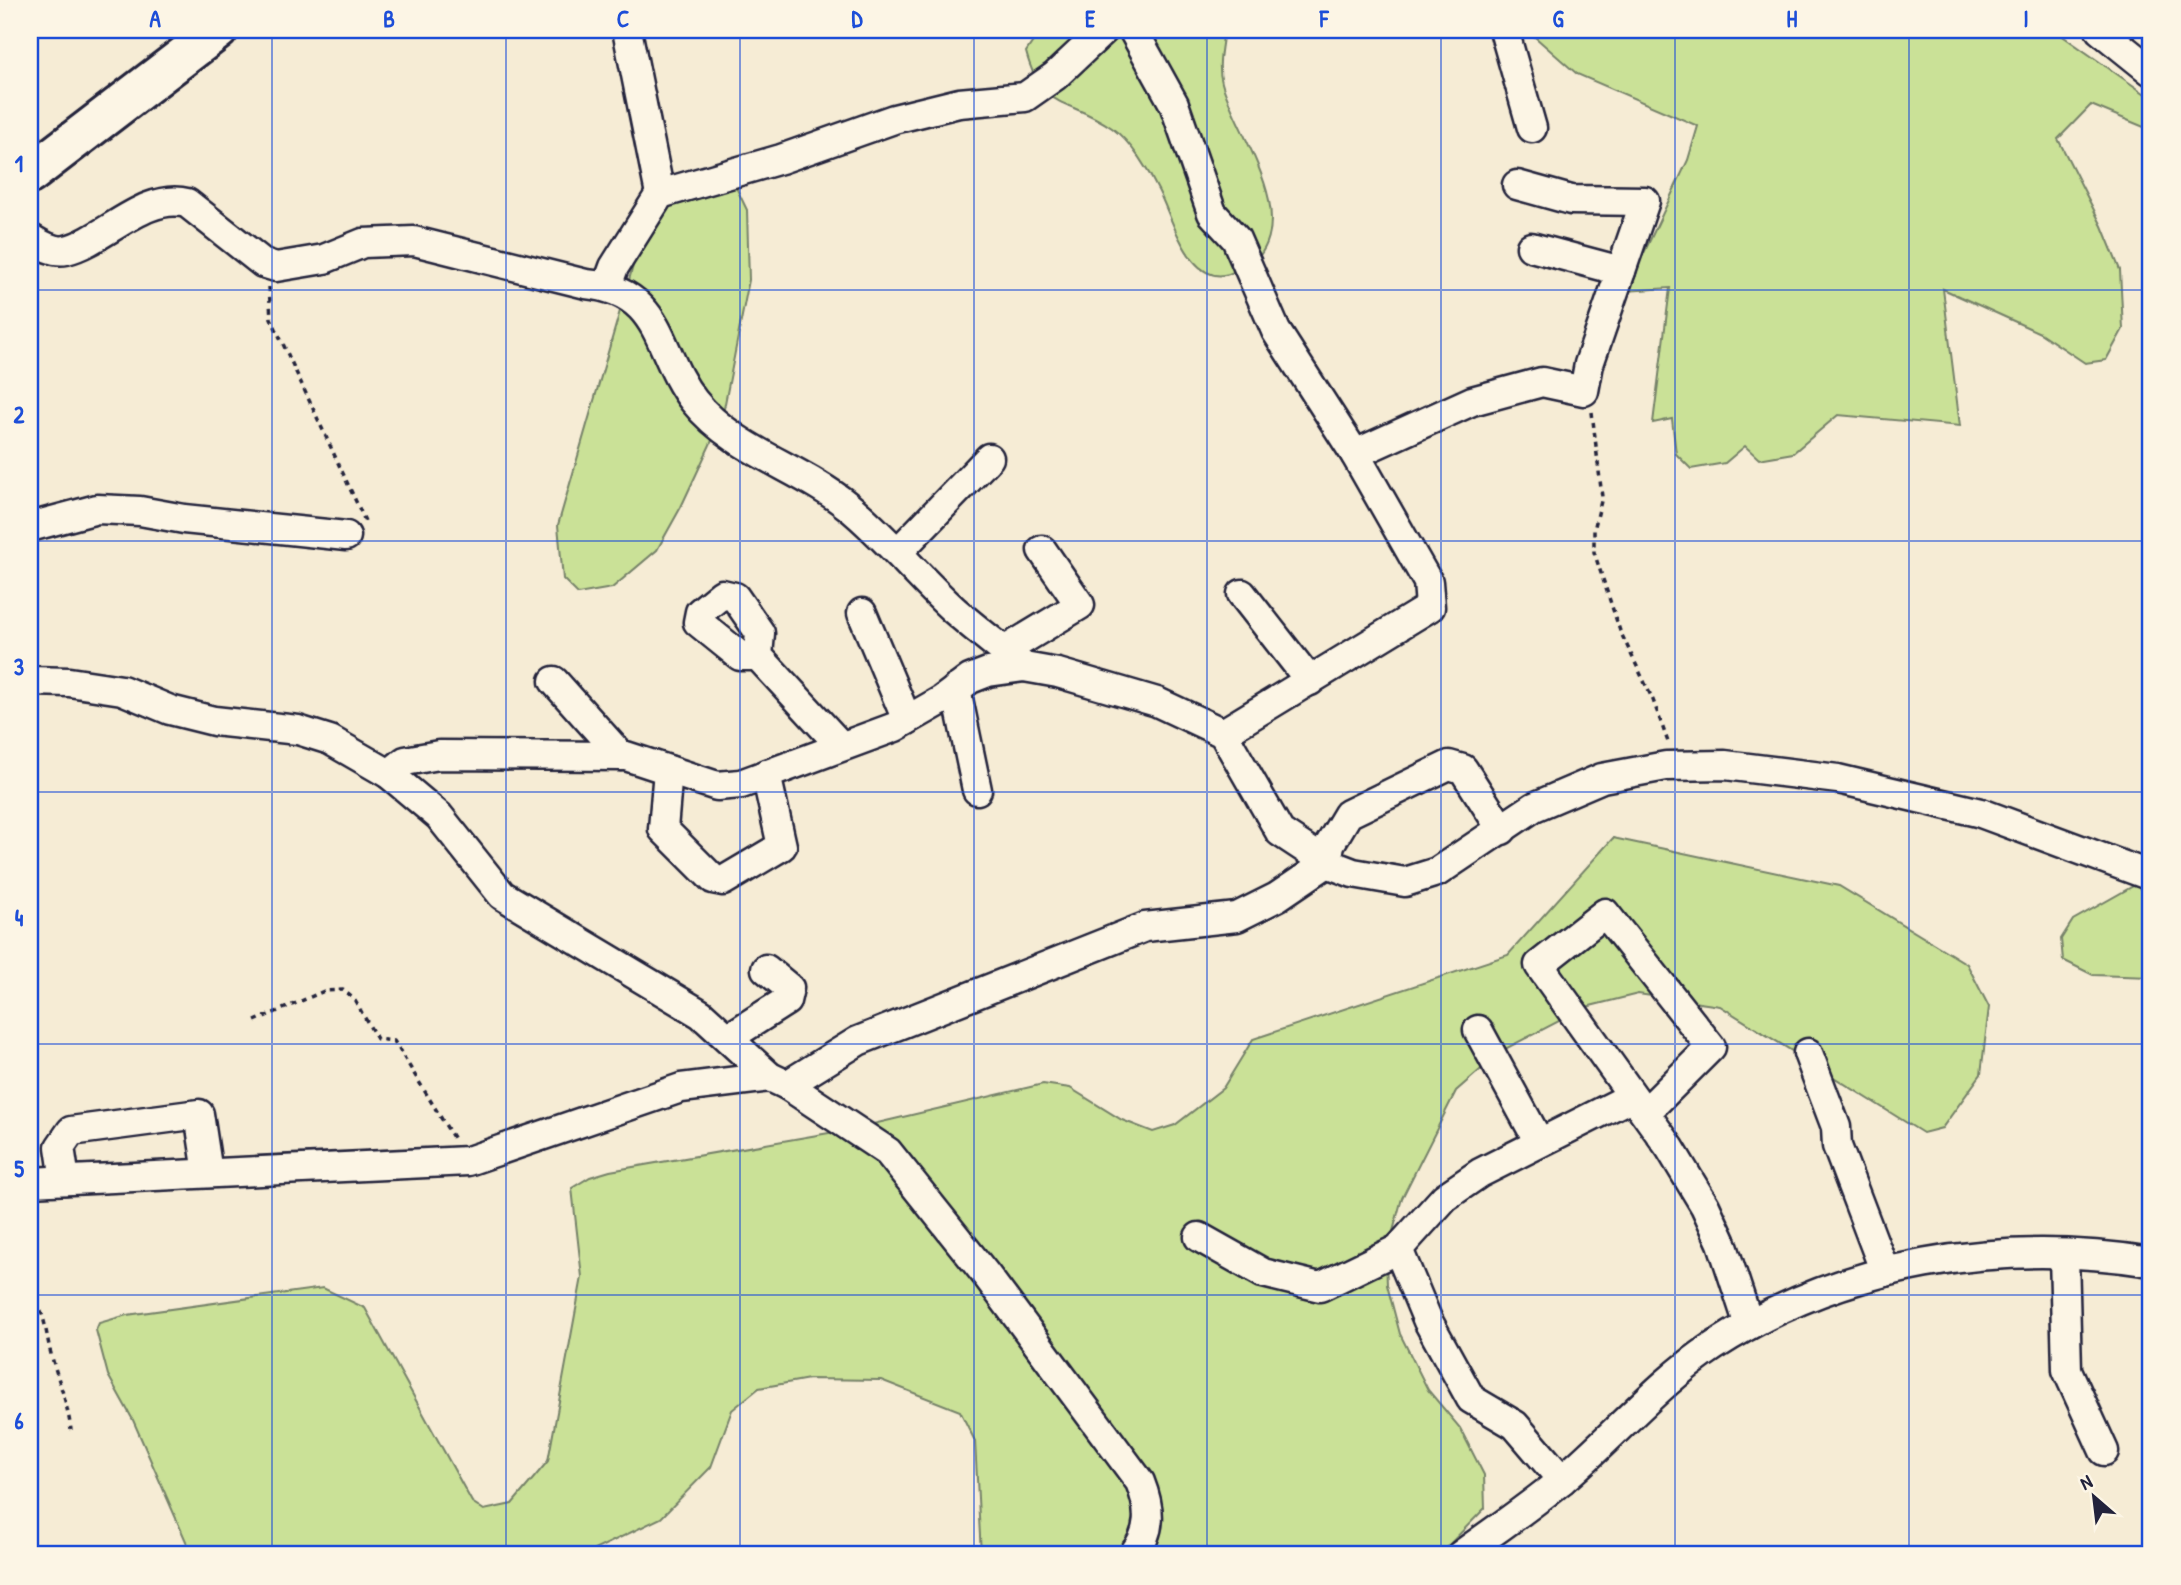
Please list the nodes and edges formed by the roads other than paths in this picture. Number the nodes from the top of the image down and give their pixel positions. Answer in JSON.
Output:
{"nodes":[{"id":1,"x":183,"y":30,"type":"edge"},
{"id":2,"x":218,"y":30,"type":"edge"},
{"id":3,"x":627,"y":30,"type":"edge"},
{"id":4,"x":1103,"y":30,"type":"edge"},
{"id":5,"x":1133,"y":30,"type":"edge"},
{"id":6,"x":1504,"y":30,"type":"edge"},
{"id":7,"x":2101,"y":30,"type":"edge"},
{"id":8,"x":2151,"y":71,"type":"edge"},
{"id":9,"x":1532,"y":128,"type":"dead end"},
{"id":10,"x":30,"y":146,"type":"edge"},
{"id":11,"x":30,"y":174,"type":"edge"},
{"id":12,"x":1517,"y":185,"type":"dead end"},
{"id":13,"x":660,"y":194,"type":"junction"},
{"id":14,"x":30,"y":238,"type":"edge"},
{"id":15,"x":1531,"y":247,"type":"dead end"},
{"id":16,"x":1621,"y":271,"type":"junction"},
{"id":17,"x":607,"y":286,"type":"junction"},
{"id":18,"x":1356,"y":454,"type":"junction"},
{"id":19,"x":989,"y":458,"type":"dead end"},
{"id":20,"x":30,"y":527,"type":"edge"},
{"id":21,"x":346,"y":536,"type":"road end"},
{"id":22,"x":1042,"y":550,"type":"dead end"},
{"id":23,"x":898,"y":552,"type":"junction"},
{"id":24,"x":1242,"y":594,"type":"dead end"},
{"id":25,"x":862,"y":613,"type":"dead end"},
{"id":26,"x":758,"y":656,"type":"dead end"},
{"id":27,"x":1014,"y":659,"type":"junction"},
{"id":28,"x":30,"y":681,"type":"edge"},
{"id":29,"x":554,"y":681,"type":"dead end"},
{"id":30,"x":1310,"y":681,"type":"junction"},
{"id":31,"x":956,"y":689,"type":"junction"},
{"id":32,"x":907,"y":720,"type":"junction"},
{"id":33,"x":1223,"y":733,"type":"junction"},
{"id":34,"x":841,"y":746,"type":"junction"},
{"id":35,"x":621,"y":756,"type":"junction"},
{"id":36,"x":668,"y":770,"type":"junction"},
{"id":37,"x":389,"y":774,"type":"junction"},
{"id":38,"x":766,"y":774,"type":"junction"},
{"id":39,"x":977,"y":790,"type":"dead end"},
{"id":40,"x":1502,"y":830,"type":"junction"},
{"id":41,"x":1327,"y":863,"type":"junction"},
{"id":42,"x":2151,"y":876,"type":"edge"},
{"id":43,"x":766,"y":969,"type":"dead end"},
{"id":44,"x":1478,"y":1030,"type":"dead end"},
{"id":45,"x":728,"y":1038,"type":"junction"},
{"id":46,"x":1808,"y":1053,"type":"dead end"},
{"id":47,"x":778,"y":1081,"type":"junction"},
{"id":48,"x":1638,"y":1105,"type":"junction"},
{"id":49,"x":1539,"y":1142,"type":"junction"},
{"id":50,"x":208,"y":1173,"type":"junction"},
{"id":51,"x":65,"y":1180,"type":"junction"},
{"id":52,"x":30,"y":1182,"type":"edge"},
{"id":53,"x":1199,"y":1237,"type":"dead end"},
{"id":54,"x":1398,"y":1249,"type":"junction"},
{"id":55,"x":2064,"y":1255,"type":"junction"},
{"id":56,"x":2151,"y":1262,"type":"edge"},
{"id":57,"x":1885,"y":1272,"type":"junction"},
{"id":58,"x":1749,"y":1325,"type":"junction"},
{"id":59,"x":2104,"y":1451,"type":"dead end"},
{"id":60,"x":1562,"y":1480,"type":"junction"},
{"id":61,"x":1133,"y":1555,"type":"edge"},
{"id":62,"x":1461,"y":1555,"type":"edge"}],
"edges":[{"from":1,"to":10,"type":"highway"},
{"from":2,"to":11,"type":"highway"},
{"from":3,"to":13,"type":"street"},
{"from":4,"to":13,"type":"street"},
{"from":5,"to":18,"type":"street"},
{"from":6,"to":9,"type":"street"},
{"from":7,"to":8,"type":"street"},
{"from":12,"to":16,"type":"street"},
{"from":13,"to":17,"type":"street"},
{"from":14,"to":17,"type":"street"},
{"from":15,"to":16,"type":"street"},
{"from":16,"to":18,"type":"street"},
{"from":17,"to":23,"type":"street"},
{"from":18,"to":30,"type":"street"},
{"from":19,"to":23,"type":"street"},
{"from":20,"to":21,"type":"street"},
{"from":22,"to":27,"type":"street"},
{"from":23,"to":27,"type":"street"},
{"from":24,"to":30,"type":"street"},
{"from":25,"to":32,"type":"street"},
{"from":26,"to":34,"type":"street"},
{"from":27,"to":31,"type":"street"},
{"from":27,"to":33,"type":"street"},
{"from":28,"to":37,"type":"street"},
{"from":29,"to":35,"type":"street"},
{"from":30,"to":33,"type":"street"},
{"from":31,"to":32,"type":"street"},
{"from":31,"to":39,"type":"street"},
{"from":32,"to":34,"type":"street"},
{"from":33,"to":41,"type":"street"},
{"from":34,"to":38,"type":"street"},
{"from":35,"to":36,"type":"street"},
{"from":35,"to":37,"type":"street"},
{"from":36,"to":38,"type":"street"},
{"from":36,"to":38,"type":"street"},
{"from":37,"to":45,"type":"street"},
{"from":40,"to":41,"type":"street"},
{"from":40,"to":41,"type":"street"},
{"from":40,"to":42,"type":"street"},
{"from":41,"to":47,"type":"street"},
{"from":43,"to":45,"type":"street"},
{"from":44,"to":49,"type":"street"},
{"from":45,"to":47,"type":"street"},
{"from":46,"to":57,"type":"street"},
{"from":47,"to":50,"type":"street"},
{"from":47,"to":61,"type":"street"},
{"from":48,"to":48,"type":"street"},
{"from":48,"to":49,"type":"street"},
{"from":48,"to":58,"type":"street"},
{"from":49,"to":54,"type":"street"},
{"from":50,"to":51,"type":"street"},
{"from":50,"to":51,"type":"street"},
{"from":51,"to":52,"type":"street"},
{"from":53,"to":54,"type":"street"},
{"from":54,"to":60,"type":"street"},
{"from":55,"to":56,"type":"street"},
{"from":55,"to":57,"type":"street"},
{"from":55,"to":59,"type":"street"},
{"from":57,"to":58,"type":"street"},
{"from":58,"to":60,"type":"street"},
{"from":60,"to":62,"type":"street"}]}
